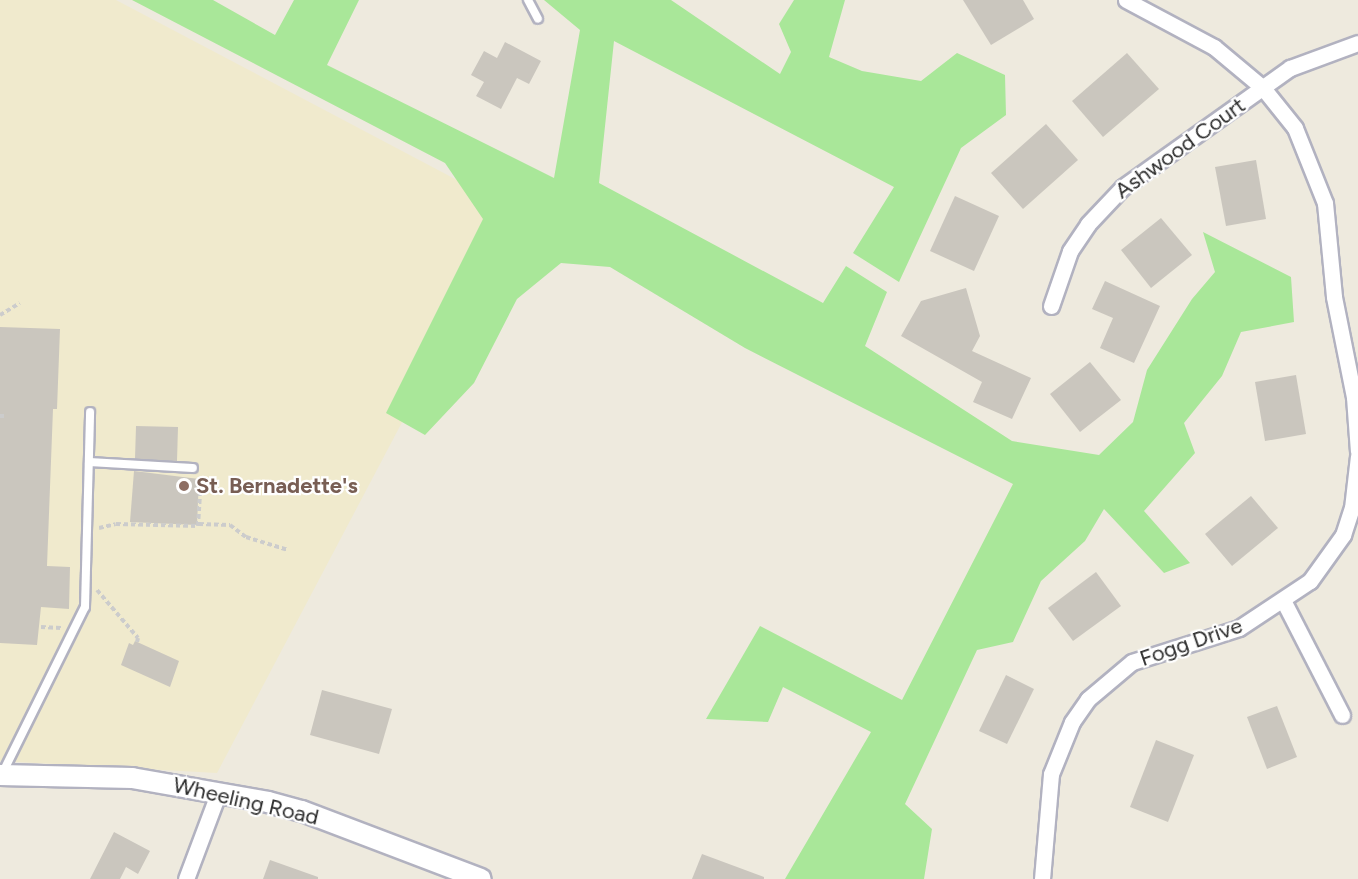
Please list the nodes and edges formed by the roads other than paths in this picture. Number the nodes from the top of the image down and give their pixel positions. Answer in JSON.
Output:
{"nodes":[{"id":1,"x":528,"y":0,"type":"edge"},
{"id":2,"x":1126,"y":0,"type":"edge"},
{"id":3,"x":538,"y":19,"type":"dead end"},
{"id":4,"x":1358,"y":43,"type":"edge"},
{"id":5,"x":1263,"y":88,"type":"junction"},
{"id":6,"x":1051,"y":306,"type":"dead end"},
{"id":7,"x":90,"y":412,"type":"dead end"},
{"id":8,"x":1358,"y":451,"type":"edge"},
{"id":9,"x":1358,"y":456,"type":"edge"},
{"id":10,"x":89,"y":462,"type":"junction"},
{"id":11,"x":193,"y":468,"type":"road end"},
{"id":12,"x":1284,"y":602,"type":"junction"},
{"id":13,"x":1342,"y":715,"type":"dead end"},
{"id":14,"x":1,"y":775,"type":"edge"},
{"id":15,"x":219,"y":791,"type":"junction"},
{"id":16,"x":186,"y":879,"type":"edge"},
{"id":17,"x":481,"y":879,"type":"edge"},
{"id":18,"x":1042,"y":879,"type":"edge"}],
"edges":[{"from":1,"to":3,"type":"lane"},
{"from":2,"to":5,"type":"street"},
{"from":4,"to":5,"type":"street","name":"Ashwood Court"},
{"from":5,"to":6,"type":"street","name":"Ashwood Court"},
{"from":5,"to":8,"type":"street"},
{"from":7,"to":10,"type":"lane"},
{"from":9,"to":12,"type":"street","name":"Fogg Drive"},
{"from":10,"to":11,"type":"lane"},
{"from":10,"to":14,"type":"lane"},
{"from":12,"to":13,"type":"street"},
{"from":12,"to":18,"type":"street","name":"Fogg Drive"},
{"from":14,"to":15,"type":"street","name":"Wheeling Road"},
{"from":15,"to":16,"type":"street"},
{"from":15,"to":17,"type":"street","name":"Wheeling Road"}]}
